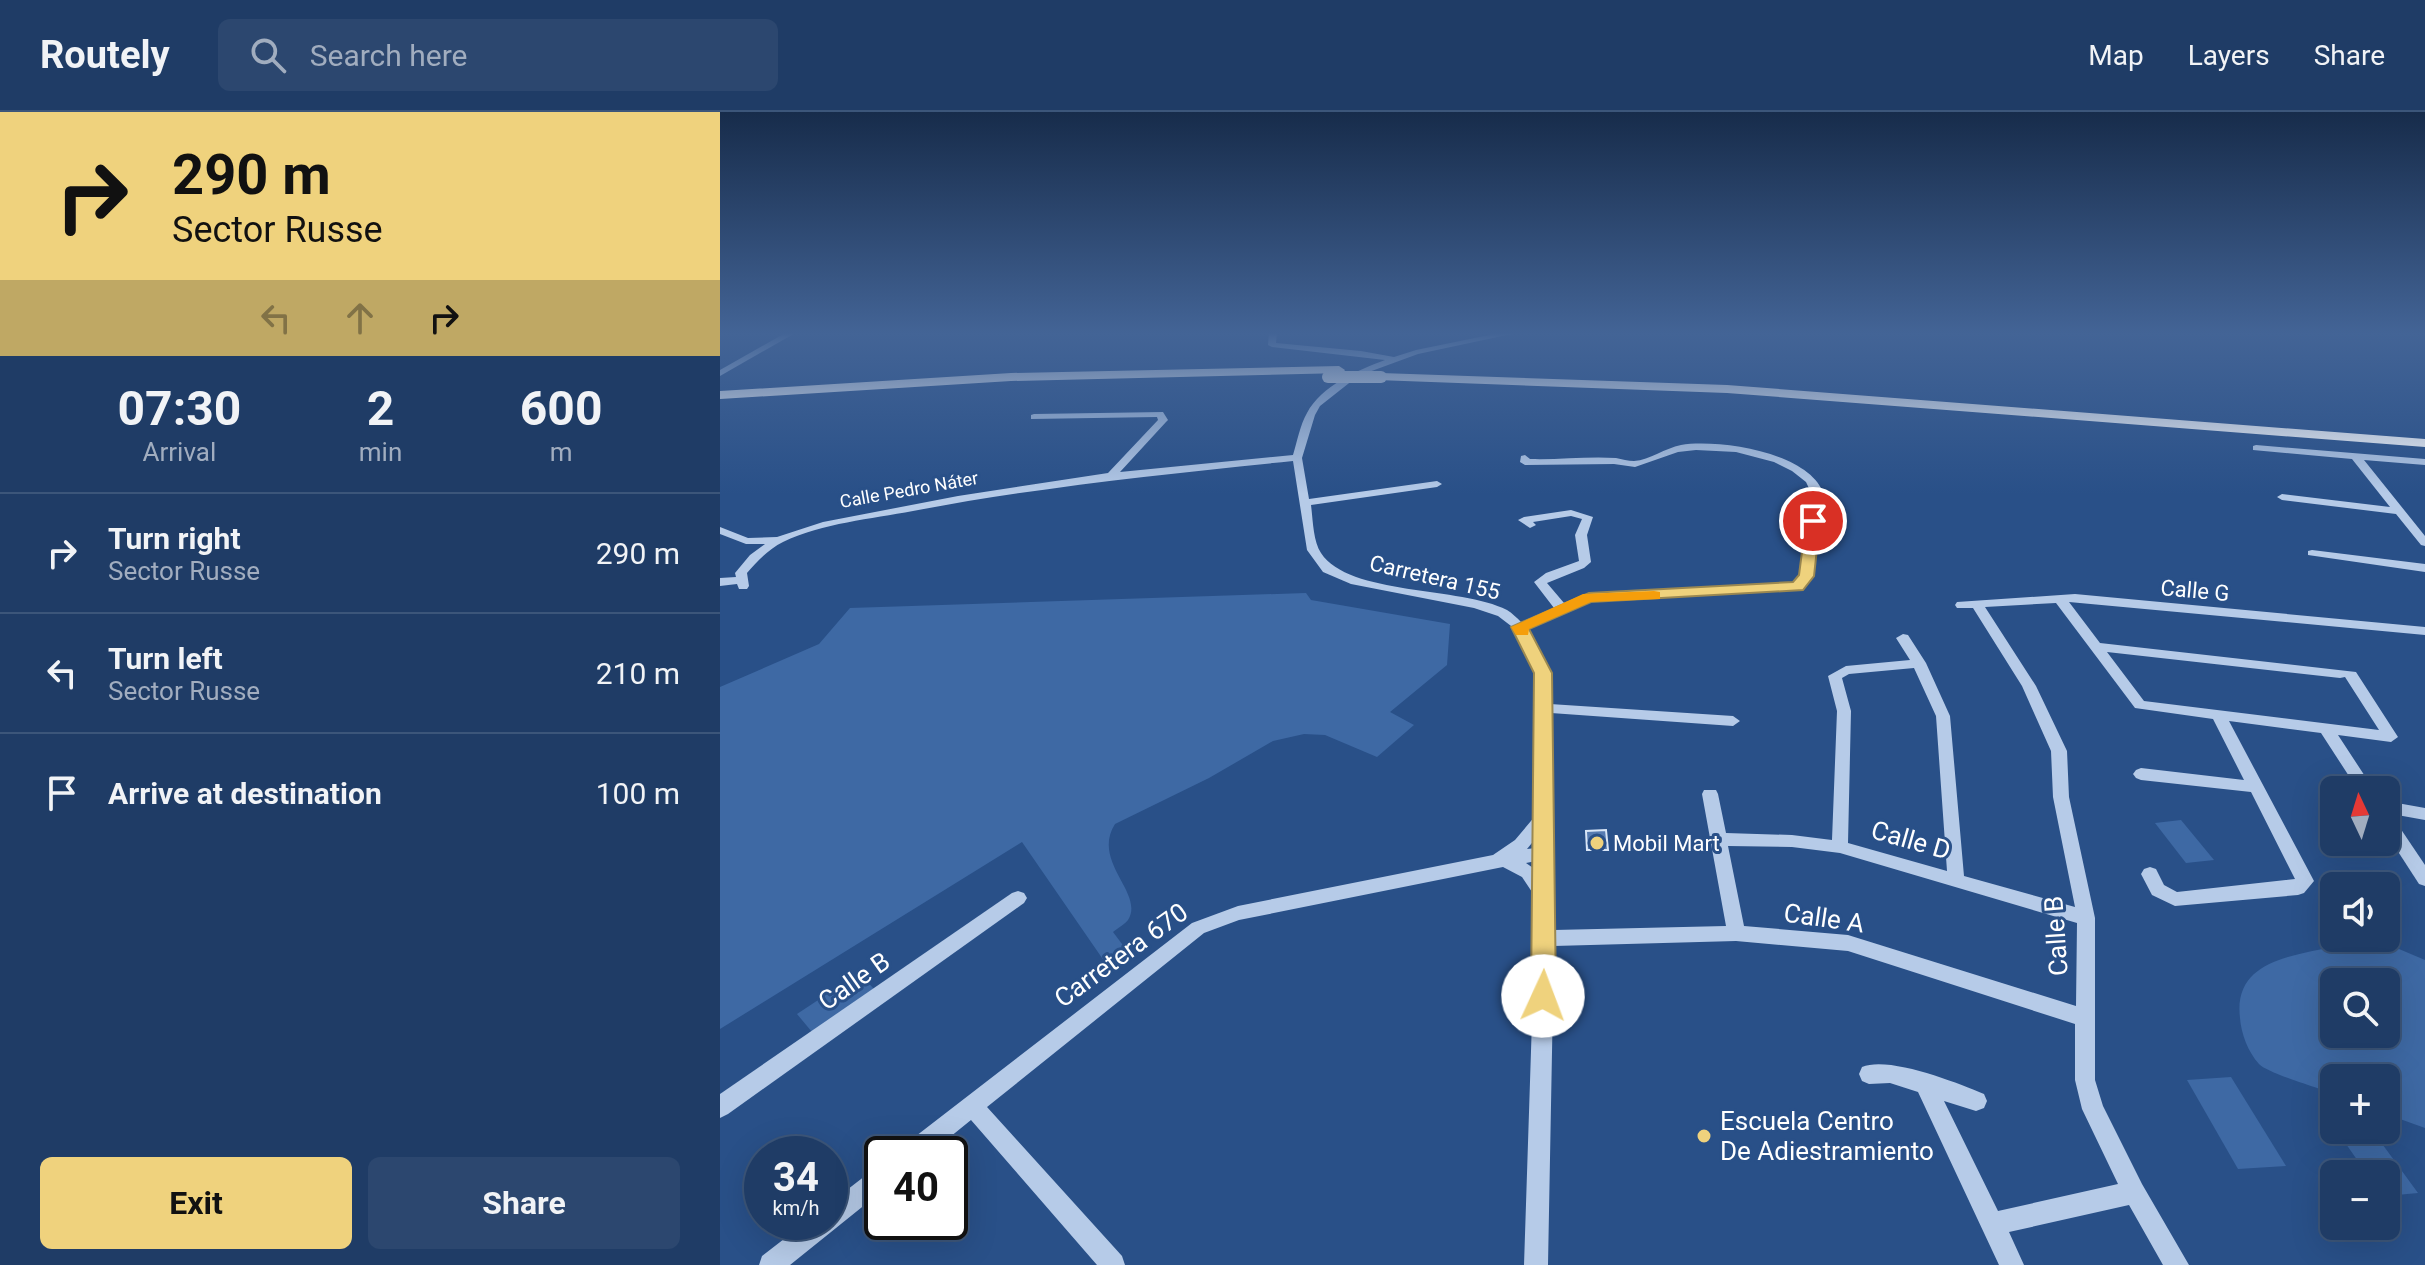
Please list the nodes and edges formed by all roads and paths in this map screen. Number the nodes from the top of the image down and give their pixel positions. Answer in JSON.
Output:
{"nodes":[{"id":1,"x":966,"y":386,"type":"edge"},
{"id":2,"x":1339,"y":386,"type":"edge"},
{"id":3,"x":1673,"y":386,"type":"edge"},
{"id":4,"x":1776,"y":386,"type":"edge"},
{"id":5,"x":721,"y":397,"type":"edge"},
{"id":6,"x":1034,"y":417,"type":"dead end"},
{"id":7,"x":2425,"y":435,"type":"edge"},
{"id":8,"x":2425,"y":443,"type":"edge"},
{"id":9,"x":2256,"y":448,"type":"dead end"},
{"id":10,"x":2356,"y":457,"type":"junction"},
{"id":11,"x":1297,"y":458,"type":"junction"},
{"id":12,"x":1525,"y":458,"type":"dead end"},
{"id":13,"x":2425,"y":462,"type":"edge"},
{"id":14,"x":1111,"y":476,"type":"junction"},
{"id":15,"x":1437,"y":484,"type":"dead end"},
{"id":16,"x":2282,"y":497,"type":"dead end"},
{"id":17,"x":1304,"y":503,"type":"junction"},
{"id":18,"x":2399,"y":511,"type":"junction"},
{"id":19,"x":1530,"y":525,"type":"dead end"},
{"id":20,"x":720,"y":530,"type":"edge"},
{"id":21,"x":778,"y":540,"type":"junction"},
{"id":22,"x":2425,"y":543,"type":"edge"},
{"id":23,"x":2312,"y":553,"type":"dead end"},
{"id":24,"x":2425,"y":568,"type":"edge"},
{"id":25,"x":720,"y":582,"type":"edge"},
{"id":26,"x":2059,"y":598,"type":"junction"},
{"id":27,"x":1969,"y":604,"type":"joint"},
{"id":28,"x":1560,"y":607,"type":"junction"},
{"id":29,"x":1520,"y":627,"type":"junction"},
{"id":30,"x":2425,"y":631,"type":"edge"},
{"id":31,"x":1903,"y":638,"type":"dead end"},
{"id":32,"x":2096,"y":647,"type":"junction"},
{"id":33,"x":1919,"y":663,"type":"junction"},
{"id":34,"x":1544,"y":708,"type":"junction"},
{"id":35,"x":2220,"y":718,"type":"junction"},
{"id":36,"x":1733,"y":721,"type":"dead end"},
{"id":37,"x":2326,"y":729,"type":"junction"},
{"id":38,"x":2141,"y":774,"type":"dead end"},
{"id":39,"x":2357,"y":776,"type":"edge"},
{"id":40,"x":2257,"y":787,"type":"junction"},
{"id":41,"x":1710,"y":794,"type":"dead end"},
{"id":42,"x":2400,"y":810,"type":"edge"},
{"id":43,"x":1545,"y":814,"type":"junction"},
{"id":44,"x":2425,"y":814,"type":"edge"},
{"id":45,"x":1718,"y":839,"type":"junction"},
{"id":46,"x":2400,"y":841,"type":"edge"},
{"id":47,"x":1840,"y":847,"type":"junction"},
{"id":48,"x":1544,"y":853,"type":"junction"},
{"id":49,"x":1498,"y":861,"type":"junction"},
{"id":50,"x":2150,"y":874,"type":"dead end"},
{"id":51,"x":2425,"y":879,"type":"edge"},
{"id":52,"x":1956,"y":880,"type":"junction"},
{"id":53,"x":1018,"y":898,"type":"dead end"},
{"id":54,"x":1545,"y":899,"type":"junction"},
{"id":55,"x":2086,"y":918,"type":"junction"},
{"id":56,"x":1736,"y":933,"type":"junction"},
{"id":57,"x":1545,"y":938,"type":"junction"},
{"id":58,"x":2085,"y":1018,"type":"junction"},
{"id":59,"x":1869,"y":1074,"type":"dead end"},
{"id":60,"x":1925,"y":1085,"type":"junction"},
{"id":61,"x":1976,"y":1101,"type":"dead end"},
{"id":62,"x":972,"y":1106,"type":"junction"},
{"id":63,"x":720,"y":1107,"type":"edge"},
{"id":64,"x":934,"y":1136,"type":"edge"},
{"id":65,"x":864,"y":1191,"type":"edge"},
{"id":66,"x":2134,"y":1192,"type":"junction"},
{"id":67,"x":848,"y":1204,"type":"edge"},
{"id":68,"x":1993,"y":1224,"type":"junction"},
{"id":69,"x":802,"y":1240,"type":"edge"},
{"id":70,"x":771,"y":1265,"type":"edge"},
{"id":71,"x":1113,"y":1265,"type":"edge"},
{"id":72,"x":1536,"y":1265,"type":"edge"},
{"id":73,"x":2012,"y":1265,"type":"edge"},
{"id":74,"x":2177,"y":1265,"type":"edge"}],
"edges":[{"from":1,"to":5,"type":"highway","bridge":true},
{"from":2,"to":11,"type":"street","name":"Carretera 155"},
{"from":3,"to":8,"type":"highway"},
{"from":4,"to":7,"type":"highway"},
{"from":6,"to":14,"type":"street"},
{"from":9,"to":10,"type":"street"},
{"from":10,"to":13,"type":"street"},
{"from":10,"to":18,"type":"street"},
{"from":11,"to":14,"type":"street","name":"Calle Pedro Náter"},
{"from":11,"to":17,"type":"street","name":"Carretera 155"},
{"from":12,"to":28,"type":"street"},
{"from":14,"to":21,"type":"street","name":"Calle Pedro Náter"},
{"from":15,"to":17,"type":"street"},
{"from":16,"to":18,"type":"street"},
{"from":17,"to":29,"type":"street","name":"Carretera 155"},
{"from":18,"to":22,"type":"street"},
{"from":19,"to":28,"type":"street"},
{"from":20,"to":21,"type":"street"},
{"from":21,"to":25,"type":"street","name":"Calle Pedro Náter"},
{"from":23,"to":24,"type":"street"},
{"from":26,"to":27,"type":"street","name":"Calle G"},
{"from":26,"to":30,"type":"street","name":"Calle G"},
{"from":26,"to":32,"type":"street"},
{"from":27,"to":55,"type":"street","name":"Calle B"},
{"from":28,"to":29,"type":"street"},
{"from":29,"to":34,"type":"street","name":"Carretera 155"},
{"from":31,"to":33,"type":"street"},
{"from":32,"to":35,"type":"street"},
{"from":32,"to":37,"type":"street"},
{"from":33,"to":47,"type":"street"},
{"from":33,"to":52,"type":"street"},
{"from":34,"to":36,"type":"street"},
{"from":34,"to":43,"type":"street","name":"Carretera 155"},
{"from":35,"to":37,"type":"street"},
{"from":35,"to":40,"type":"street"},
{"from":37,"to":39,"type":"street"},
{"from":38,"to":40,"type":"street"},
{"from":40,"to":50,"type":"street"},
{"from":41,"to":45,"type":"street"},
{"from":42,"to":44,"type":"street"},
{"from":43,"to":48,"type":"street","name":"Carretera 155"},
{"from":43,"to":49,"type":"street"},
{"from":45,"to":47,"type":"street","name":"Calle D"},
{"from":45,"to":56,"type":"street"},
{"from":46,"to":51,"type":"street"},
{"from":47,"to":52,"type":"street","name":"Calle D"},
{"from":48,"to":49,"type":"street","name":"Carretera 670"},
{"from":48,"to":54,"type":"street","name":"Carretera 155"},
{"from":49,"to":54,"type":"street"},
{"from":49,"to":62,"type":"street","name":"Carretera 670"},
{"from":52,"to":55,"type":"street","name":"Calle D"},
{"from":53,"to":63,"type":"street","name":"Calle B"},
{"from":54,"to":57,"type":"street","name":"Carretera 155"},
{"from":55,"to":58,"type":"street","name":"Calle B"},
{"from":56,"to":57,"type":"street","name":"Calle A"},
{"from":56,"to":58,"type":"street","name":"Calle A"},
{"from":57,"to":72,"type":"street","name":"Carretera 155"},
{"from":58,"to":66,"type":"street","name":"Calle B"},
{"from":59,"to":60,"type":"street"},
{"from":60,"to":61,"type":"street"},
{"from":60,"to":68,"type":"street"},
{"from":62,"to":64,"type":"street","name":"Carretera 670"},
{"from":62,"to":71,"type":"street"},
{"from":65,"to":67,"type":"street"},
{"from":66,"to":68,"type":"street"},
{"from":66,"to":74,"type":"street","name":"Calle B"},
{"from":68,"to":73,"type":"street"},
{"from":69,"to":70,"type":"street"}]}
